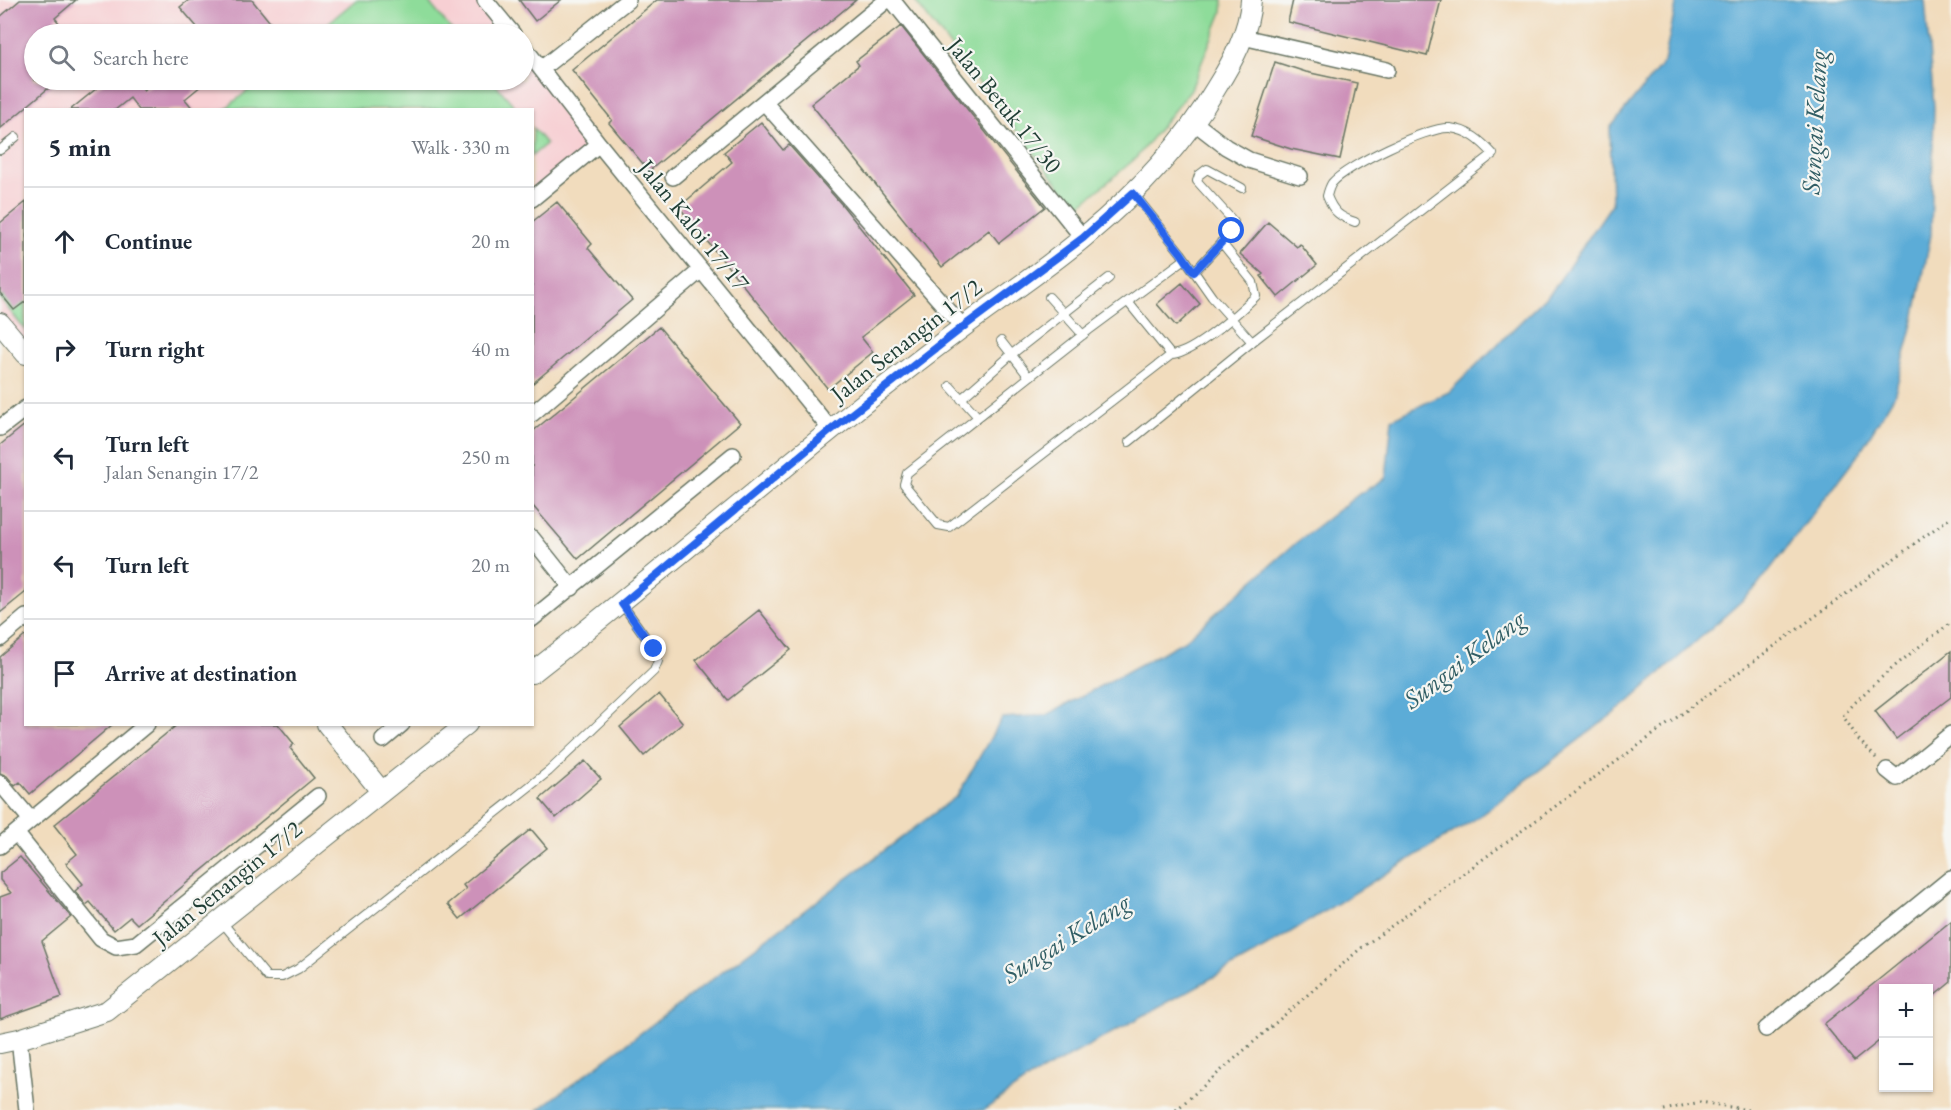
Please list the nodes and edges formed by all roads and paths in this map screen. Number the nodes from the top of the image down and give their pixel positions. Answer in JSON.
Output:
{"nodes":[{"id":1,"x":485,"y":0,"type":"edge"},
{"id":2,"x":628,"y":0,"type":"edge"},
{"id":3,"x":889,"y":0,"type":"edge"},
{"id":4,"x":1251,"y":0,"type":"edge"},
{"id":5,"x":505,"y":24,"type":"edge"},
{"id":6,"x":1243,"y":37,"type":"junction"},
{"id":7,"x":534,"y":60,"type":"edge"},
{"id":8,"x":541,"y":69,"type":"junction"},
{"id":9,"x":1387,"y":70,"type":"dead end"},
{"id":10,"x":764,"y":102,"type":"junction"},
{"id":11,"x":1194,"y":123,"type":"junction"},
{"id":12,"x":16,"y":137,"type":"dead end"},
{"id":13,"x":598,"y":144,"type":"junction"},
{"id":14,"x":0,"y":150,"type":"edge"},
{"id":15,"x":1300,"y":176,"type":"dead end"},
{"id":16,"x":673,"y":177,"type":"dead end"},
{"id":17,"x":1242,"y":188,"type":"dead end"},
{"id":18,"x":1133,"y":193,"type":"junction"},
{"id":19,"x":534,"y":197,"type":"edge"},
{"id":20,"x":1355,"y":222,"type":"dead end"},
{"id":21,"x":1083,"y":238,"type":"junction"},
{"id":22,"x":1221,"y":242,"type":"junction"},
{"id":23,"x":1185,"y":260,"type":"junction"},
{"id":24,"x":701,"y":270,"type":"junction"},
{"id":25,"x":1194,"y":272,"type":"junction"},
{"id":26,"x":1109,"y":278,"type":"dead end"},
{"id":27,"x":1049,"y":297,"type":"dead end"},
{"id":28,"x":1128,"y":302,"type":"junction"},
{"id":29,"x":1064,"y":313,"type":"junction"},
{"id":30,"x":1231,"y":319,"type":"junction"},
{"id":31,"x":0,"y":323,"type":"edge"},
{"id":32,"x":963,"y":327,"type":"junction"},
{"id":33,"x":1083,"y":335,"type":"junction"},
{"id":34,"x":1001,"y":341,"type":"dead end"},
{"id":35,"x":1252,"y":342,"type":"junction"},
{"id":36,"x":24,"y":352,"type":"edge"},
{"id":37,"x":1012,"y":354,"type":"junction"},
{"id":38,"x":1171,"y":355,"type":"junction"},
{"id":39,"x":1029,"y":377,"type":"junction"},
{"id":40,"x":950,"y":386,"type":"dead end"},
{"id":41,"x":961,"y":399,"type":"junction"},
{"id":42,"x":24,"y":410,"type":"edge"},
{"id":43,"x":534,"y":412,"type":"edge"},
{"id":44,"x":978,"y":417,"type":"junction"},
{"id":45,"x":0,"y":428,"type":"edge"},
{"id":46,"x":831,"y":430,"type":"junction"},
{"id":47,"x":1129,"y":442,"type":"dead end"},
{"id":48,"x":733,"y":456,"type":"dead end"},
{"id":49,"x":1951,"y":517,"type":"edge"},
{"id":50,"x":534,"y":540,"type":"edge"},
{"id":51,"x":572,"y":588,"type":"junction"},
{"id":52,"x":622,"y":604,"type":"junction"},
{"id":53,"x":534,"y":617,"type":"edge"},
{"id":54,"x":24,"y":619,"type":"edge"},
{"id":55,"x":1951,"y":623,"type":"edge"},
{"id":56,"x":0,"y":639,"type":"edge"},
{"id":57,"x":534,"y":671,"type":"edge"},
{"id":58,"x":145,"y":726,"type":"edge"},
{"id":59,"x":329,"y":726,"type":"edge"},
{"id":60,"x":400,"y":726,"type":"edge"},
{"id":61,"x":464,"y":726,"type":"edge"},
{"id":62,"x":1951,"y":734,"type":"edge"},
{"id":63,"x":383,"y":740,"type":"dead end"},
{"id":64,"x":1887,"y":770,"type":"joint"},
{"id":65,"x":0,"y":783,"type":"edge"},
{"id":66,"x":381,"y":791,"type":"junction"},
{"id":67,"x":318,"y":796,"type":"dead end"},
{"id":68,"x":31,"y":820,"type":"junction"},
{"id":69,"x":16,"y":833,"type":"junction"},
{"id":70,"x":0,"y":846,"type":"edge"},
{"id":71,"x":1951,"y":878,"type":"edge"},
{"id":72,"x":221,"y":921,"type":"junction"},
{"id":73,"x":1766,"y":1029,"type":"dead end"},
{"id":74,"x":10,"y":1041,"type":"edge"},
{"id":75,"x":27,"y":1110,"type":"edge"},
{"id":76,"x":1176,"y":1110,"type":"edge"},
{"id":77,"x":1664,"y":1110,"type":"edge"},
{"id":78,"x":1748,"y":1110,"type":"edge"}],
"edges":[{"from":1,"to":5,"type":"street"},
{"from":2,"to":8,"type":"street"},
{"from":3,"to":10,"type":"street"},
{"from":3,"to":21,"type":"street","name":"Jalan Betuk 17/30"},
{"from":4,"to":6,"type":"street","name":"Jalan Senangin 17/2"},
{"from":6,"to":9,"type":"street"},
{"from":6,"to":11,"type":"street","name":"Jalan Senangin 17/2"},
{"from":7,"to":8,"type":"street","name":"Jalan Kaloi 17/17"},
{"from":8,"to":13,"type":"street","name":"Jalan Kaloi 17/17"},
{"from":10,"to":16,"type":"street"},
{"from":10,"to":32,"type":"street"},
{"from":11,"to":15,"type":"street"},
{"from":11,"to":18,"type":"street","name":"Jalan Senangin 17/2"},
{"from":12,"to":14,"type":"lane"},
{"from":13,"to":19,"type":"street"},
{"from":13,"to":24,"type":"street","name":"Jalan Kaloi 17/17"},
{"from":17,"to":22,"type":"lane"},
{"from":18,"to":21,"type":"street","name":"Jalan Senangin 17/2"},
{"from":18,"to":23,"type":"lane"},
{"from":20,"to":35,"type":"lane"},
{"from":21,"to":32,"type":"street","name":"Jalan Senangin 17/2"},
{"from":22,"to":25,"type":"lane"},
{"from":22,"to":30,"type":"lane"},
{"from":23,"to":25,"type":"lane"},
{"from":23,"to":28,"type":"lane"},
{"from":24,"to":43,"type":"street"},
{"from":24,"to":46,"type":"street","name":"Jalan Kaloi 17/17"},
{"from":25,"to":30,"type":"lane"},
{"from":26,"to":29,"type":"lane"},
{"from":27,"to":29,"type":"lane"},
{"from":28,"to":33,"type":"lane"},
{"from":28,"to":38,"type":"lane"},
{"from":29,"to":33,"type":"lane"},
{"from":29,"to":37,"type":"lane"},
{"from":30,"to":35,"type":"lane"},
{"from":30,"to":38,"type":"lane"},
{"from":31,"to":36,"type":"street"},
{"from":32,"to":46,"type":"street","name":"Jalan Senangin 17/2"},
{"from":33,"to":39,"type":"lane"},
{"from":34,"to":37,"type":"lane"},
{"from":35,"to":47,"type":"lane"},
{"from":37,"to":39,"type":"lane"},
{"from":37,"to":41,"type":"lane"},
{"from":38,"to":44,"type":"lane"},
{"from":39,"to":44,"type":"lane"},
{"from":40,"to":41,"type":"lane"},
{"from":41,"to":44,"type":"lane"},
{"from":42,"to":45,"type":"street"},
{"from":46,"to":52,"type":"street","name":"Jalan Senangin 17/2"},
{"from":48,"to":51,"type":"street"},
{"from":49,"to":76,"type":"path"},
{"from":50,"to":51,"type":"street"},
{"from":51,"to":53,"type":"street"},
{"from":52,"to":57,"type":"street","name":"Jalan Senangin 17/2"},
{"from":52,"to":72,"type":"lane"},
{"from":54,"to":56,"type":"street"},
{"from":55,"to":64,"type":"path"},
{"from":58,"to":68,"type":"street"},
{"from":59,"to":66,"type":"street"},
{"from":60,"to":63,"type":"street"},
{"from":61,"to":66,"type":"street","name":"Jalan Senangin 17/2"},
{"from":62,"to":64,"type":"street"},
{"from":65,"to":68,"type":"street"},
{"from":66,"to":72,"type":"street","name":"Jalan Senangin 17/2"},
{"from":67,"to":69,"type":"street"},
{"from":68,"to":69,"type":"street"},
{"from":69,"to":70,"type":"street"},
{"from":71,"to":73,"type":"street"},
{"from":72,"to":74,"type":"street","name":"Jalan Senangin 17/2"},
{"from":74,"to":75,"type":"street"},
{"from":77,"to":78,"type":"path"}]}
